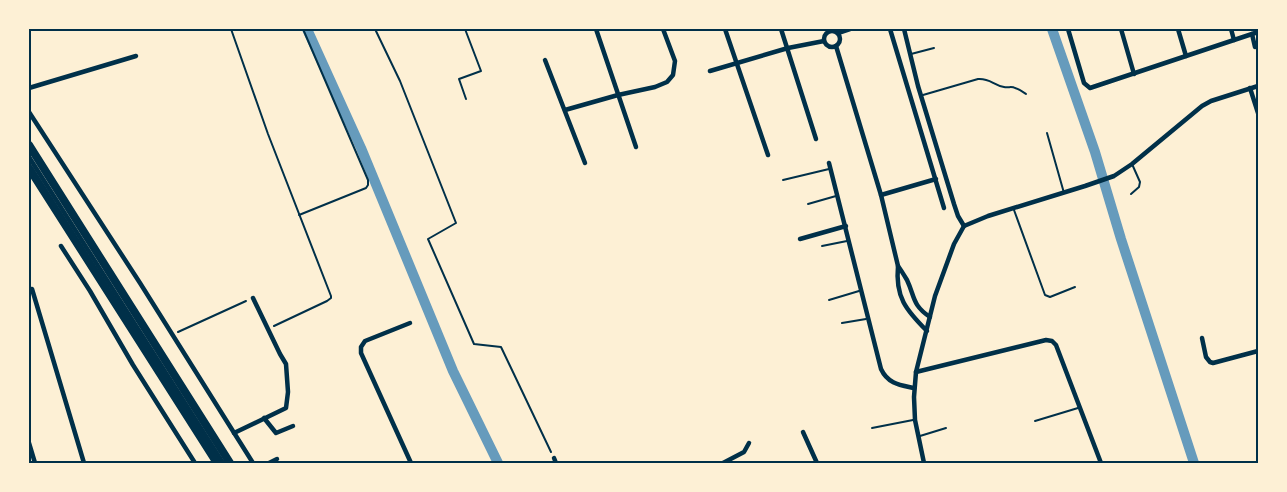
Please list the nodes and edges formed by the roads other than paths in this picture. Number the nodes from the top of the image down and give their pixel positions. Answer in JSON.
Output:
{"nodes":[{"id":1,"x":596,"y":29,"type":"edge"},
{"id":2,"x":663,"y":29,"type":"edge"},
{"id":3,"x":724,"y":29,"type":"edge"},
{"id":4,"x":781,"y":29,"type":"edge"},
{"id":5,"x":850,"y":29,"type":"edge"},
{"id":6,"x":890,"y":29,"type":"edge"},
{"id":7,"x":904,"y":29,"type":"edge"},
{"id":8,"x":1068,"y":29,"type":"edge"},
{"id":9,"x":1121,"y":29,"type":"edge"},
{"id":10,"x":1178,"y":29,"type":"edge"},
{"id":11,"x":1231,"y":29,"type":"edge"},
{"id":12,"x":831,"y":30,"type":"edge"},
{"id":13,"x":1258,"y":32,"type":"edge"},
{"id":14,"x":838,"y":33,"type":"junction"},
{"id":15,"x":1252,"y":34,"type":"junction"},
{"id":16,"x":1234,"y":40,"type":"junction"},
{"id":17,"x":824,"y":41,"type":"junction"},
{"id":18,"x":836,"y":46,"type":"junction"},
{"id":19,"x":1255,"y":47,"type":"dead end"},
{"id":20,"x":788,"y":48,"type":"junction"},
{"id":21,"x":934,"y":48,"type":"dead end"},
{"id":22,"x":910,"y":54,"type":"junction"},
{"id":23,"x":136,"y":56,"type":"dead end"},
{"id":24,"x":1186,"y":56,"type":"junction"},
{"id":25,"x":545,"y":60,"type":"dead end"},
{"id":26,"x":737,"y":62,"type":"junction"},
{"id":27,"x":710,"y":71,"type":"dead end"},
{"id":28,"x":1134,"y":74,"type":"junction"},
{"id":29,"x":1258,"y":86,"type":"edge"},
{"id":30,"x":29,"y":88,"type":"edge"},
{"id":31,"x":1250,"y":88,"type":"junction"},
{"id":32,"x":1026,"y":94,"type":"dead end"},
{"id":33,"x":618,"y":95,"type":"junction"},
{"id":34,"x":922,"y":96,"type":"junction"},
{"id":35,"x":564,"y":110,"type":"junction"},
{"id":36,"x":29,"y":112,"type":"edge"},
{"id":37,"x":1258,"y":113,"type":"edge"},
{"id":38,"x":1047,"y":132,"type":"dead end"},
{"id":39,"x":816,"y":139,"type":"dead end"},
{"id":40,"x":29,"y":145,"type":"edge"},
{"id":41,"x":636,"y":147,"type":"dead end"},
{"id":42,"x":768,"y":155,"type":"dead end"},
{"id":43,"x":29,"y":157,"type":"edge"},
{"id":44,"x":829,"y":162,"type":"dead end"},
{"id":45,"x":585,"y":163,"type":"dead end"},
{"id":46,"x":1132,"y":164,"type":"junction"},
{"id":47,"x":29,"y":168,"type":"edge"},
{"id":48,"x":830,"y":168,"type":"junction"},
{"id":49,"x":936,"y":179,"type":"junction"},
{"id":50,"x":783,"y":180,"type":"dead end"},
{"id":51,"x":1064,"y":193,"type":"junction"},
{"id":52,"x":1131,"y":194,"type":"dead end"},
{"id":53,"x":838,"y":195,"type":"junction"},
{"id":54,"x":881,"y":195,"type":"junction"},
{"id":55,"x":808,"y":204,"type":"dead end"},
{"id":56,"x":944,"y":208,"type":"dead end"},
{"id":57,"x":1013,"y":208,"type":"junction"},
{"id":58,"x":846,"y":226,"type":"junction"},
{"id":59,"x":964,"y":226,"type":"junction"},
{"id":60,"x":800,"y":239,"type":"dead end"},
{"id":61,"x":849,"y":240,"type":"junction"},
{"id":62,"x":61,"y":246,"type":"dead end"},
{"id":63,"x":822,"y":246,"type":"dead end"},
{"id":64,"x":898,"y":266,"type":"junction"},
{"id":65,"x":1075,"y":287,"type":"dead end"},
{"id":66,"x":32,"y":289,"type":"dead end"},
{"id":67,"x":862,"y":290,"type":"junction"},
{"id":68,"x":253,"y":298,"type":"road end"},
{"id":69,"x":829,"y":300,"type":"dead end"},
{"id":70,"x":930,"y":316,"type":"junction"},
{"id":71,"x":869,"y":318,"type":"junction"},
{"id":72,"x":410,"y":323,"type":"dead end"},
{"id":73,"x":842,"y":323,"type":"dead end"},
{"id":74,"x":927,"y":331,"type":"junction"},
{"id":75,"x":1202,"y":338,"type":"dead end"},
{"id":76,"x":1258,"y":351,"type":"edge"},
{"id":77,"x":916,"y":372,"type":"junction"},
{"id":78,"x":914,"y":388,"type":"junction"},
{"id":79,"x":1080,"y":407,"type":"junction"},
{"id":80,"x":264,"y":418,"type":"junction"},
{"id":81,"x":915,"y":420,"type":"junction"},
{"id":82,"x":1035,"y":421,"type":"dead end"},
{"id":83,"x":293,"y":426,"type":"dead end"},
{"id":84,"x":872,"y":428,"type":"dead end"},
{"id":85,"x":946,"y":428,"type":"dead end"},
{"id":86,"x":804,"y":432,"type":"dead end"},
{"id":87,"x":234,"y":433,"type":"junction"},
{"id":88,"x":918,"y":437,"type":"junction"},
{"id":89,"x":29,"y":443,"type":"edge"},
{"id":90,"x":749,"y":443,"type":"dead end"},
{"id":91,"x":554,"y":458,"type":"road end"},
{"id":92,"x":277,"y":459,"type":"dead end"},
{"id":93,"x":35,"y":463,"type":"edge"},
{"id":94,"x":84,"y":463,"type":"edge"},
{"id":95,"x":194,"y":463,"type":"edge"},
{"id":96,"x":217,"y":463,"type":"edge"},
{"id":97,"x":223,"y":463,"type":"edge"},
{"id":98,"x":230,"y":463,"type":"edge"},
{"id":99,"x":253,"y":463,"type":"edge"},
{"id":100,"x":269,"y":463,"type":"edge"},
{"id":101,"x":411,"y":463,"type":"edge"},
{"id":102,"x":556,"y":463,"type":"edge"},
{"id":103,"x":723,"y":463,"type":"edge"},
{"id":104,"x":817,"y":463,"type":"edge"},
{"id":105,"x":924,"y":463,"type":"edge"},
{"id":106,"x":1101,"y":463,"type":"edge"}],
"edges":[{"from":1,"to":33,"type":"street"},
{"from":2,"to":33,"type":"street"},
{"from":3,"to":26,"type":"street"},
{"from":4,"to":20,"type":"street"},
{"from":5,"to":14,"type":"street"},
{"from":6,"to":49,"type":"street"},
{"from":7,"to":22,"type":"street"},
{"from":8,"to":28,"type":"street"},
{"from":9,"to":28,"type":"street"},
{"from":10,"to":24,"type":"street"},
{"from":11,"to":16,"type":"street"},
{"from":12,"to":14,"type":"street"},
{"from":12,"to":17,"type":"street"},
{"from":13,"to":15,"type":"street"},
{"from":14,"to":18,"type":"street"},
{"from":15,"to":16,"type":"street"},
{"from":15,"to":19,"type":"street"},
{"from":16,"to":24,"type":"street"},
{"from":17,"to":18,"type":"street"},
{"from":17,"to":20,"type":"street"},
{"from":18,"to":54,"type":"street"},
{"from":20,"to":26,"type":"street"},
{"from":20,"to":39,"type":"street"},
{"from":21,"to":22,"type":"lane"},
{"from":22,"to":34,"type":"street"},
{"from":23,"to":30,"type":"street"},
{"from":24,"to":28,"type":"street"},
{"from":25,"to":35,"type":"street"},
{"from":26,"to":27,"type":"street"},
{"from":26,"to":42,"type":"street"},
{"from":29,"to":31,"type":"street"},
{"from":31,"to":37,"type":"street"},
{"from":31,"to":46,"type":"street"},
{"from":32,"to":34,"type":"lane"},
{"from":33,"to":35,"type":"street"},
{"from":33,"to":41,"type":"street"},
{"from":34,"to":59,"type":"street"},
{"from":35,"to":45,"type":"street"},
{"from":36,"to":87,"type":"street"},
{"from":38,"to":51,"type":"lane"},
{"from":40,"to":98,"type":"highway"},
{"from":43,"to":97,"type":"street"},
{"from":44,"to":48,"type":"street"},
{"from":46,"to":51,"type":"street"},
{"from":46,"to":52,"type":"lane"},
{"from":47,"to":96,"type":"highway"},
{"from":48,"to":50,"type":"lane"},
{"from":48,"to":53,"type":"street"},
{"from":49,"to":54,"type":"street"},
{"from":49,"to":56,"type":"street"},
{"from":51,"to":57,"type":"street"},
{"from":53,"to":55,"type":"lane"},
{"from":53,"to":58,"type":"street"},
{"from":54,"to":64,"type":"street"},
{"from":57,"to":59,"type":"street"},
{"from":57,"to":65,"type":"lane"},
{"from":58,"to":60,"type":"street"},
{"from":58,"to":61,"type":"street"},
{"from":59,"to":70,"type":"street"},
{"from":61,"to":63,"type":"lane"},
{"from":61,"to":67,"type":"street"},
{"from":62,"to":95,"type":"street"},
{"from":64,"to":70,"type":"street"},
{"from":64,"to":74,"type":"street"},
{"from":66,"to":94,"type":"street"},
{"from":67,"to":69,"type":"lane"},
{"from":67,"to":71,"type":"street"},
{"from":68,"to":80,"type":"street"},
{"from":70,"to":74,"type":"street"},
{"from":71,"to":73,"type":"lane"},
{"from":71,"to":78,"type":"street"},
{"from":72,"to":101,"type":"street"},
{"from":74,"to":77,"type":"street"},
{"from":75,"to":76,"type":"street"},
{"from":77,"to":78,"type":"street"},
{"from":77,"to":79,"type":"street"},
{"from":78,"to":81,"type":"street"},
{"from":79,"to":82,"type":"lane"},
{"from":79,"to":106,"type":"street"},
{"from":80,"to":83,"type":"street"},
{"from":80,"to":87,"type":"street"},
{"from":81,"to":84,"type":"lane"},
{"from":81,"to":88,"type":"street"},
{"from":85,"to":88,"type":"lane"},
{"from":86,"to":104,"type":"street"},
{"from":87,"to":99,"type":"street"},
{"from":88,"to":105,"type":"street"},
{"from":89,"to":93,"type":"street"},
{"from":90,"to":103,"type":"street"},
{"from":91,"to":102,"type":"street"},
{"from":92,"to":100,"type":"street"}]}
